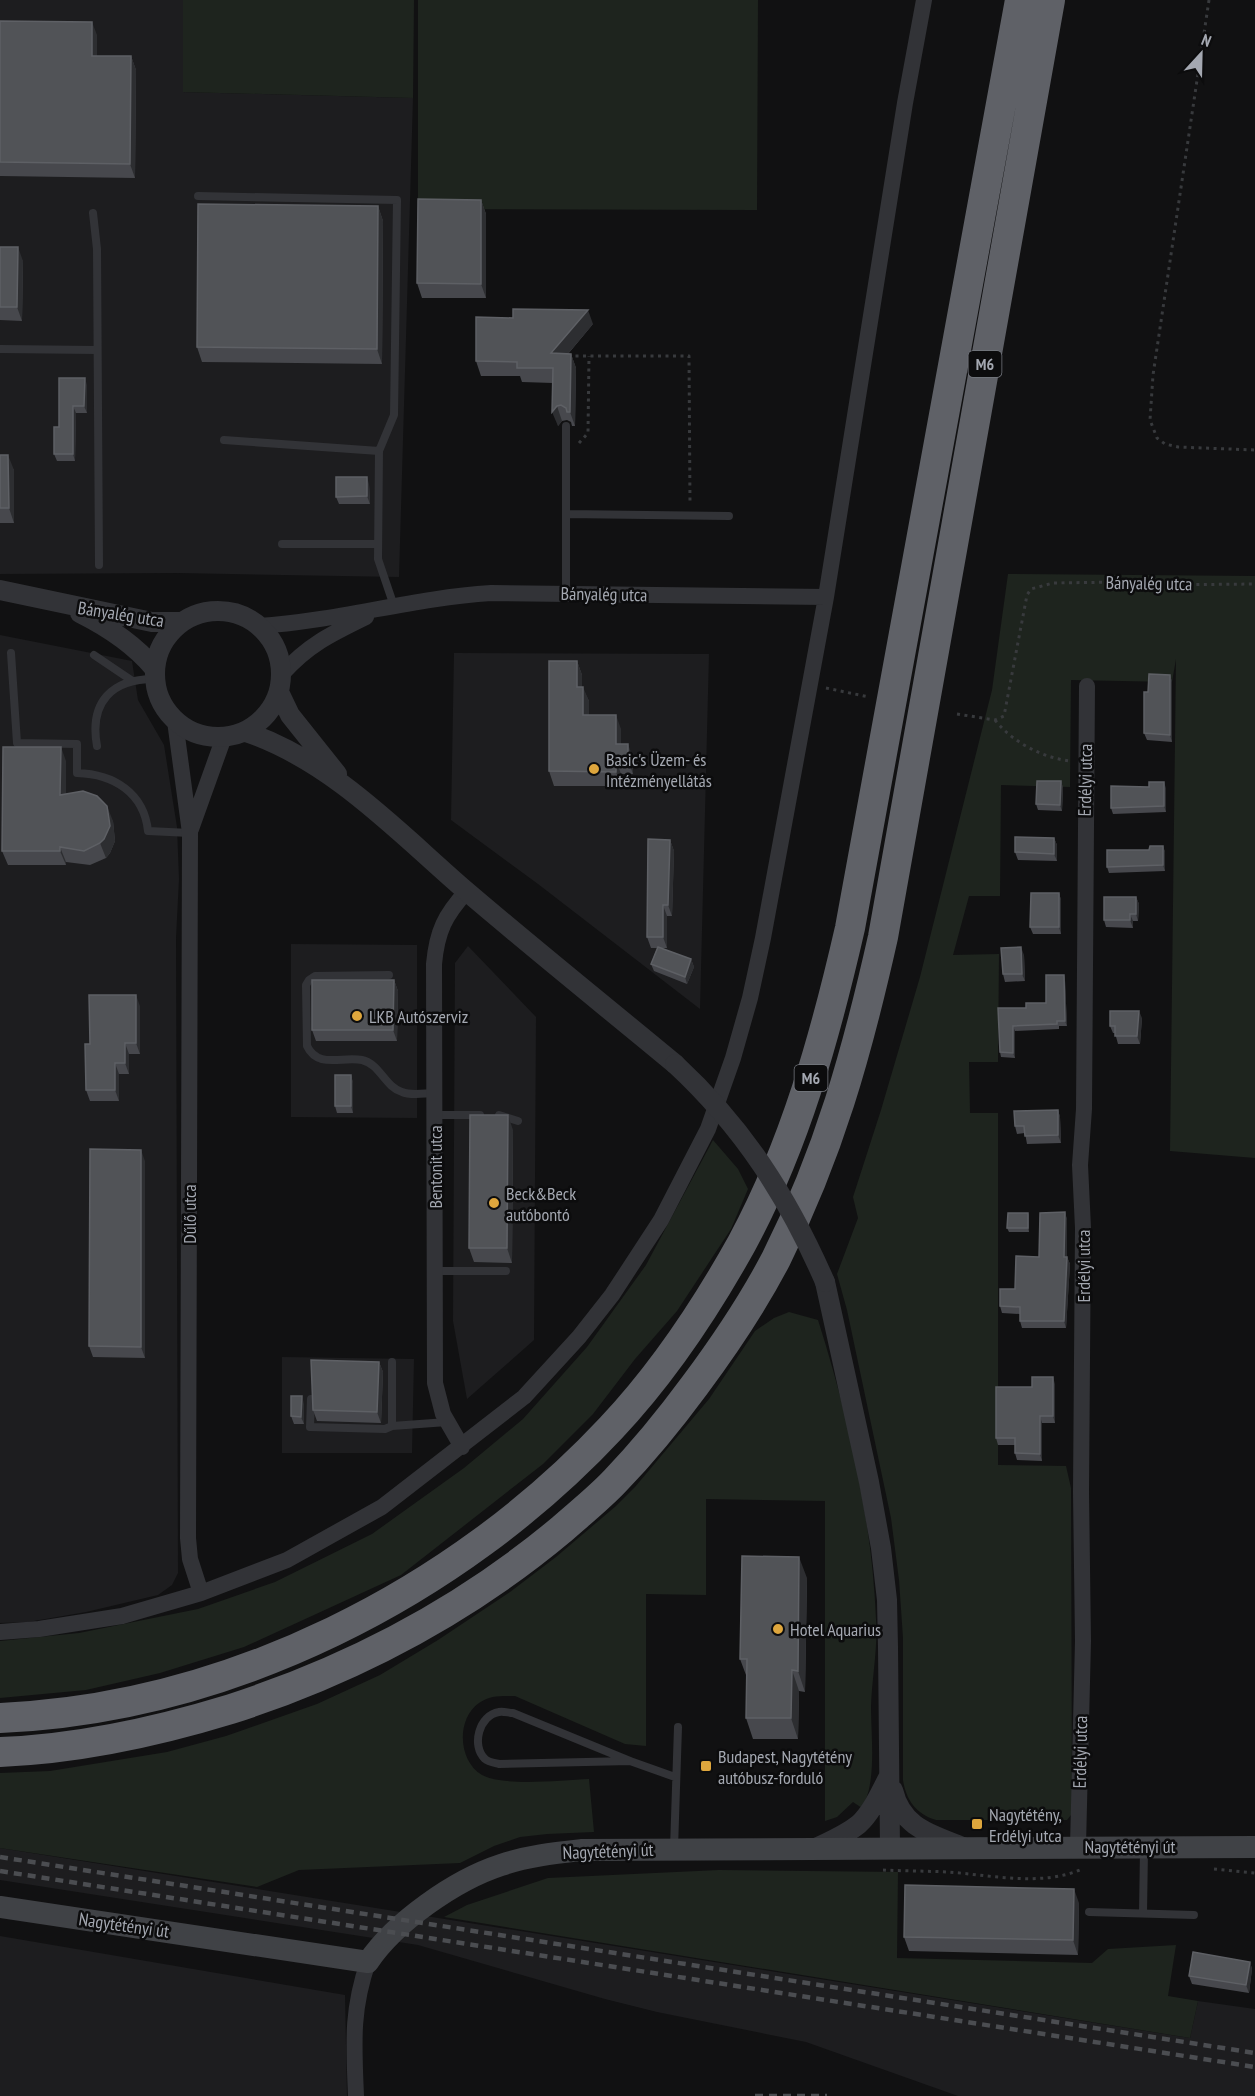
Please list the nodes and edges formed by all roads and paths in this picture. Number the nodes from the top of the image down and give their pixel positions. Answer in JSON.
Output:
{"nodes":[{"id":1,"x":924,"y":0,"type":"edge"},
{"id":2,"x":1020,"y":0,"type":"edge"},
{"id":3,"x":1050,"y":0,"type":"edge"},
{"id":4,"x":1209,"y":0,"type":"edge"},
{"id":5,"x":198,"y":196,"type":"dead end"},
{"id":6,"x":93,"y":213,"type":"dead end"},
{"id":7,"x":0,"y":349,"type":"edge"},
{"id":8,"x":97,"y":350,"type":"junction"},
{"id":9,"x":560,"y":356,"type":"edge"},
{"id":10,"x":589,"y":356,"type":"junction"},
{"id":11,"x":566,"y":426,"type":"edge"},
{"id":12,"x":224,"y":440,"type":"dead end"},
{"id":13,"x":566,"y":447,"type":"junction"},
{"id":14,"x":1255,"y":450,"type":"edge"},
{"id":15,"x":379,"y":451,"type":"junction"},
{"id":16,"x":566,"y":514,"type":"junction"},
{"id":17,"x":690,"y":515,"type":"junction"},
{"id":18,"x":729,"y":516,"type":"dead end"},
{"id":19,"x":282,"y":544,"type":"dead end"},
{"id":20,"x":378,"y":544,"type":"junction"},
{"id":21,"x":99,"y":565,"type":"dead end"},
{"id":22,"x":1255,"y":584,"type":"edge"},
{"id":23,"x":0,"y":590,"type":"edge"},
{"id":24,"x":566,"y":594,"type":"junction"},
{"id":25,"x":826,"y":597,"type":"junction"},
{"id":26,"x":61,"y":603,"type":"junction"},
{"id":27,"x":388,"y":607,"type":"junction"},
{"id":28,"x":182,"y":622,"type":"junction"},
{"id":29,"x":259,"y":626,"type":"junction"},
{"id":30,"x":11,"y":653,"type":"dead end"},
{"id":31,"x":94,"y":655,"type":"dead end"},
{"id":32,"x":154,"y":673,"type":"junction"},
{"id":33,"x":131,"y":680,"type":"junction"},
{"id":34,"x":280,"y":683,"type":"junction"},
{"id":35,"x":1087,"y":686,"type":"dead end"},
{"id":36,"x":820,"y":687,"type":"dead end"},
{"id":37,"x":872,"y":697,"type":"dead end"},
{"id":38,"x":957,"y":714,"type":"dead end"},
{"id":39,"x":995,"y":720,"type":"junction"},
{"id":40,"x":175,"y":721,"type":"junction"},
{"id":41,"x":246,"y":732,"type":"junction"},
{"id":42,"x":224,"y":738,"type":"junction"},
{"id":43,"x":97,"y":746,"type":"dead end"},
{"id":44,"x":1085,"y":762,"type":"junction"},
{"id":45,"x":353,"y":792,"type":"junction"},
{"id":46,"x":190,"y":833,"type":"junction"},
{"id":47,"x":467,"y":891,"type":"junction"},
{"id":48,"x":389,"y":975,"type":"dead end"},
{"id":49,"x":435,"y":1093,"type":"junction"},
{"id":50,"x":435,"y":1115,"type":"junction"},
{"id":51,"x":518,"y":1121,"type":"dead end"},
{"id":52,"x":434,"y":1271,"type":"junction"},
{"id":53,"x":506,"y":1271,"type":"dead end"},
{"id":54,"x":392,"y":1362,"type":"dead end"},
{"id":55,"x":311,"y":1400,"type":"edge"},
{"id":56,"x":447,"y":1422,"type":"junction"},
{"id":57,"x":392,"y":1426,"type":"junction"},
{"id":58,"x":462,"y":1447,"type":"junction"},
{"id":59,"x":201,"y":1593,"type":"junction"},
{"id":60,"x":0,"y":1632,"type":"edge"},
{"id":61,"x":0,"y":1718,"type":"edge"},
{"id":62,"x":678,"y":1727,"type":"dead end"},
{"id":63,"x":0,"y":1752,"type":"edge"},
{"id":64,"x":630,"y":1761,"type":"junction"},
{"id":65,"x":889,"y":1776,"type":"junction"},
{"id":66,"x":675,"y":1777,"type":"junction"},
{"id":67,"x":1078,"y":1846,"type":"junction"},
{"id":68,"x":1144,"y":1846,"type":"junction"},
{"id":69,"x":1255,"y":1846,"type":"edge"},
{"id":70,"x":963,"y":1847,"type":"junction"},
{"id":71,"x":816,"y":1848,"type":"junction"},
{"id":72,"x":867,"y":1848,"type":"junction"},
{"id":73,"x":890,"y":1848,"type":"junction"},
{"id":74,"x":674,"y":1849,"type":"junction"},
{"id":75,"x":1041,"y":1877,"type":"dead end"},
{"id":76,"x":0,"y":1907,"type":"edge"},
{"id":77,"x":1089,"y":1912,"type":"dead end"},
{"id":78,"x":1143,"y":1913,"type":"junction"},
{"id":79,"x":1194,"y":1915,"type":"dead end"},
{"id":80,"x":369,"y":1962,"type":"junction"},
{"id":81,"x":356,"y":2096,"type":"edge"}],
"edges":[{"from":1,"to":25,"type":"street"},
{"from":2,"to":61,"type":"highway","number":"M6"},
{"from":3,"to":63,"type":"highway","number":"M6"},
{"from":4,"to":14,"type":"path"},
{"from":5,"to":15,"type":"lane"},
{"from":6,"to":8,"type":"lane"},
{"from":7,"to":8,"type":"lane"},
{"from":8,"to":21,"type":"lane"},
{"from":9,"to":10,"type":"path"},
{"from":10,"to":13,"type":"path"},
{"from":10,"to":17,"type":"path"},
{"from":11,"to":13,"type":"lane"},
{"from":12,"to":15,"type":"lane"},
{"from":13,"to":16,"type":"lane"},
{"from":15,"to":20,"type":"lane"},
{"from":16,"to":17,"type":"lane"},
{"from":16,"to":24,"type":"lane"},
{"from":17,"to":18,"type":"lane"},
{"from":19,"to":20,"type":"lane"},
{"from":20,"to":27,"type":"lane"},
{"from":22,"to":39,"type":"path","name":"Bányalég utca"},
{"from":23,"to":26,"type":"street","name":"Bányalég utca"},
{"from":24,"to":25,"type":"street","name":"Bányalég utca"},
{"from":24,"to":27,"type":"street","name":"Bányalég utca"},
{"from":25,"to":58,"type":"street"},
{"from":26,"to":28,"type":"street","name":"Bányalég utca"},
{"from":26,"to":32,"type":"street","name":"Bányalég utca"},
{"from":27,"to":29,"type":"street","name":"Bányalég utca"},
{"from":27,"to":34,"type":"street","name":"Bányalég utca"},
{"from":28,"to":29,"type":"street","name":"Bányalég utca"},
{"from":28,"to":32,"type":"street","name":"Bányalég utca"},
{"from":29,"to":34,"type":"street","name":"Bányalég utca"},
{"from":30,"to":46,"type":"lane"},
{"from":31,"to":33,"type":"lane"},
{"from":32,"to":33,"type":"lane"},
{"from":32,"to":40,"type":"street","name":"Bányalég utca"},
{"from":33,"to":43,"type":"lane"},
{"from":34,"to":41,"type":"street","name":"Bányalég utca"},
{"from":34,"to":45,"type":"street"},
{"from":35,"to":44,"type":"street","name":"Erdélyi utca"},
{"from":36,"to":37,"type":"path"},
{"from":38,"to":39,"type":"path"},
{"from":39,"to":44,"type":"path"},
{"from":40,"to":42,"type":"street","name":"Bányalég utca"},
{"from":40,"to":46,"type":"street","name":"Dűlő utca"},
{"from":41,"to":42,"type":"street","name":"Bányalég utca"},
{"from":41,"to":45,"type":"street"},
{"from":42,"to":46,"type":"street","name":"Dűlő utca"},
{"from":44,"to":67,"type":"street","name":"Erdélyi utca"},
{"from":45,"to":47,"type":"street"},
{"from":46,"to":59,"type":"street","name":"Dűlő utca"},
{"from":47,"to":49,"type":"street","name":"Bentonit utca"},
{"from":47,"to":65,"type":"street","bridge":true},
{"from":48,"to":49,"type":"lane"},
{"from":49,"to":50,"type":"street","name":"Bentonit utca"},
{"from":50,"to":51,"type":"lane"},
{"from":50,"to":52,"type":"street","name":"Bentonit utca"},
{"from":52,"to":53,"type":"lane"},
{"from":52,"to":56,"type":"street","name":"Bentonit utca"},
{"from":54,"to":57,"type":"lane"},
{"from":55,"to":57,"type":"lane"},
{"from":56,"to":57,"type":"lane"},
{"from":56,"to":58,"type":"street","name":"Bentonit utca"},
{"from":58,"to":59,"type":"street"},
{"from":59,"to":60,"type":"street"},
{"from":62,"to":66,"type":"lane"},
{"from":64,"to":64,"type":"lane"},
{"from":64,"to":66,"type":"lane"},
{"from":65,"to":70,"type":"street"},
{"from":65,"to":71,"type":"street"},
{"from":65,"to":73,"type":"street"},
{"from":66,"to":74,"type":"lane"},
{"from":67,"to":68,"type":"main road","name":"Nagytétényi út"},
{"from":67,"to":70,"type":"main road","name":"Nagytétényi út"},
{"from":68,"to":69,"type":"main road","name":"Nagytétényi út"},
{"from":68,"to":78,"type":"lane"},
{"from":70,"to":73,"type":"main road","name":"Nagytétényi út"},
{"from":71,"to":72,"type":"main road","name":"Nagytétényi út"},
{"from":71,"to":74,"type":"main road","name":"Nagytétényi út"},
{"from":72,"to":73,"type":"main road","name":"Nagytétényi út"},
{"from":72,"to":75,"type":"path"},
{"from":74,"to":80,"type":"main road","name":"Nagytétényi út"},
{"from":76,"to":80,"type":"main road","name":"Nagytétényi út"},
{"from":77,"to":78,"type":"lane"},
{"from":78,"to":79,"type":"lane"},
{"from":80,"to":81,"type":"street"}]}
